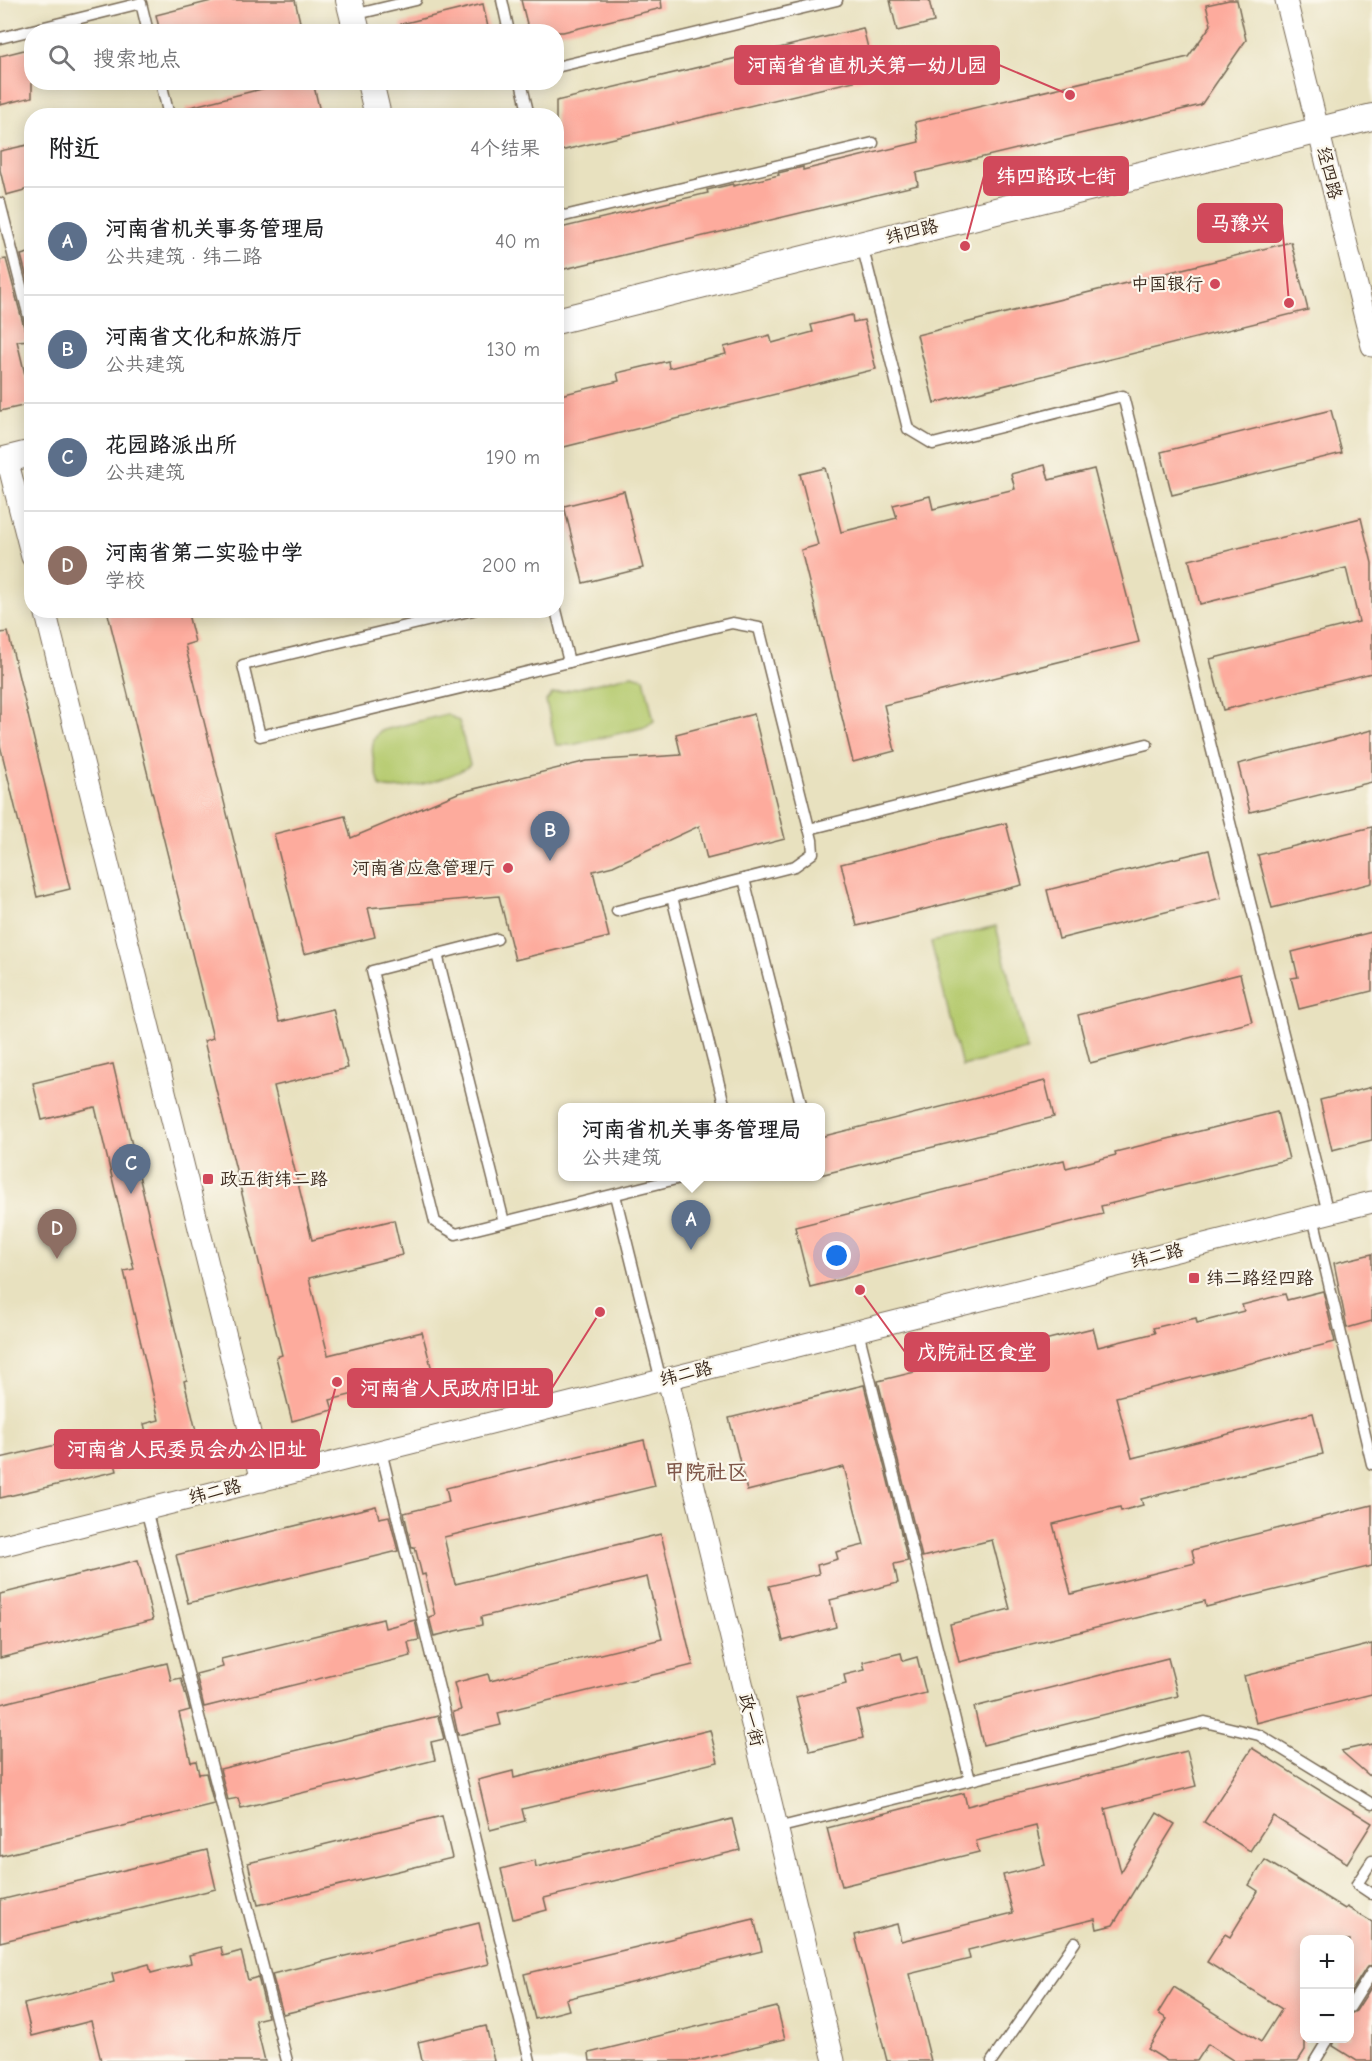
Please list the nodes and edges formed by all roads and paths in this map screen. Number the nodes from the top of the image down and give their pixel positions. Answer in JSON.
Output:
{"nodes":[{"id":1,"x":416,"y":0,"type":"edge"},
{"id":2,"x":501,"y":0,"type":"edge"},
{"id":3,"x":837,"y":0,"type":"edge"},
{"id":4,"x":1286,"y":0,"type":"edge"},
{"id":5,"x":353,"y":16,"type":"edge"},
{"id":6,"x":56,"y":24,"type":"edge"},
{"id":7,"x":146,"y":24,"type":"edge"},
{"id":8,"x":507,"y":24,"type":"edge"},
{"id":9,"x":24,"y":32,"type":"edge"},
{"id":10,"x":0,"y":38,"type":"edge"},
{"id":11,"x":564,"y":65,"type":"edge"},
{"id":12,"x":162,"y":90,"type":"edge"},
{"id":13,"x":372,"y":90,"type":"edge"},
{"id":14,"x":523,"y":90,"type":"edge"},
{"id":15,"x":167,"y":108,"type":"edge"},
{"id":16,"x":376,"y":108,"type":"edge"},
{"id":17,"x":527,"y":108,"type":"edge"},
{"id":18,"x":1372,"y":117,"type":"edge"},
{"id":19,"x":1318,"y":131,"type":"junction"},
{"id":20,"x":873,"y":143,"type":"dead end"},
{"id":21,"x":0,"y":203,"type":"edge"},
{"id":22,"x":564,"y":216,"type":"edge"},
{"id":23,"x":862,"y":245,"type":"junction"},
{"id":24,"x":24,"y":298,"type":"edge"},
{"id":25,"x":564,"y":319,"type":"edge"},
{"id":26,"x":1372,"y":346,"type":"edge"},
{"id":27,"x":13,"y":457,"type":"edge"},
{"id":28,"x":24,"y":515,"type":"edge"},
{"id":29,"x":47,"y":618,"type":"edge"},
{"id":30,"x":440,"y":618,"type":"edge"},
{"id":31,"x":558,"y":618,"type":"edge"},
{"id":32,"x":569,"y":662,"type":"junction"},
{"id":33,"x":1148,"y":744,"type":"dead end"},
{"id":34,"x":809,"y":829,"type":"junction"},
{"id":35,"x":744,"y":879,"type":"junction"},
{"id":36,"x":672,"y":897,"type":"junction"},
{"id":37,"x":617,"y":911,"type":"dead end"},
{"id":38,"x":497,"y":939,"type":"dead end"},
{"id":39,"x":437,"y":954,"type":"junction"},
{"id":40,"x":724,"y":1103,"type":"edge"},
{"id":41,"x":801,"y":1103,"type":"edge"},
{"id":42,"x":669,"y":1181,"type":"edge"},
{"id":43,"x":615,"y":1195,"type":"junction"},
{"id":44,"x":1372,"y":1202,"type":"edge"},
{"id":45,"x":1320,"y":1215,"type":"junction"},
{"id":46,"x":504,"y":1222,"type":"junction"},
{"id":47,"x":858,"y":1331,"type":"junction"},
{"id":48,"x":665,"y":1380,"type":"junction"},
{"id":49,"x":381,"y":1451,"type":"junction"},
{"id":50,"x":1372,"y":1464,"type":"edge"},
{"id":51,"x":262,"y":1480,"type":"junction"},
{"id":52,"x":146,"y":1509,"type":"junction"},
{"id":53,"x":0,"y":1546,"type":"edge"},
{"id":54,"x":970,"y":1780,"type":"junction"},
{"id":55,"x":1372,"y":1803,"type":"edge"},
{"id":56,"x":777,"y":1828,"type":"junction"},
{"id":57,"x":1372,"y":1861,"type":"edge"},
{"id":58,"x":1372,"y":1894,"type":"edge"},
{"id":59,"x":1075,"y":1942,"type":"dead end"},
{"id":60,"x":1372,"y":1972,"type":"edge"},
{"id":61,"x":1354,"y":2001,"type":"edge"},
{"id":62,"x":1326,"y":2043,"type":"edge"},
{"id":63,"x":287,"y":2061,"type":"edge"},
{"id":64,"x":530,"y":2061,"type":"edge"},
{"id":65,"x":834,"y":2061,"type":"edge"},
{"id":66,"x":992,"y":2061,"type":"edge"},
{"id":67,"x":1315,"y":2061,"type":"edge"}],
"edges":[{"from":1,"to":5,"type":"lane"},
{"from":2,"to":8,"type":"lane"},
{"from":3,"to":11,"type":"lane"},
{"from":4,"to":19,"type":"street","name":"经四路"},
{"from":6,"to":7,"type":"lane"},
{"from":9,"to":10,"type":"lane"},
{"from":12,"to":15,"type":"lane"},
{"from":13,"to":16,"type":"street"},
{"from":14,"to":17,"type":"lane"},
{"from":18,"to":19,"type":"street","name":"纬四路"},
{"from":19,"to":23,"type":"street","name":"纬四路"},
{"from":19,"to":26,"type":"street","name":"经四路"},
{"from":20,"to":22,"type":"lane"},
{"from":21,"to":24,"type":"lane"},
{"from":23,"to":25,"type":"street","name":"纬四路"},
{"from":23,"to":45,"type":"lane"},
{"from":27,"to":28,"type":"street"},
{"from":29,"to":51,"type":"street"},
{"from":30,"to":32,"type":"lane"},
{"from":31,"to":32,"type":"lane"},
{"from":32,"to":34,"type":"lane"},
{"from":33,"to":34,"type":"lane"},
{"from":34,"to":35,"type":"lane"},
{"from":35,"to":36,"type":"lane"},
{"from":35,"to":41,"type":"lane"},
{"from":36,"to":37,"type":"lane"},
{"from":36,"to":40,"type":"lane"},
{"from":38,"to":39,"type":"lane"},
{"from":39,"to":46,"type":"lane"},
{"from":39,"to":46,"type":"lane"},
{"from":42,"to":43,"type":"lane"},
{"from":43,"to":46,"type":"lane"},
{"from":43,"to":48,"type":"lane"},
{"from":44,"to":45,"type":"street","name":"纬二路"},
{"from":45,"to":47,"type":"street","name":"纬二路"},
{"from":45,"to":50,"type":"lane"},
{"from":47,"to":48,"type":"street","name":"纬二路"},
{"from":47,"to":54,"type":"lane"},
{"from":48,"to":49,"type":"street","name":"纬二路"},
{"from":48,"to":56,"type":"street","name":"政一街"},
{"from":49,"to":51,"type":"street","name":"纬二路"},
{"from":49,"to":64,"type":"lane"},
{"from":51,"to":52,"type":"street","name":"纬二路"},
{"from":52,"to":53,"type":"street","name":"纬二路"},
{"from":52,"to":63,"type":"lane"},
{"from":54,"to":55,"type":"lane"},
{"from":54,"to":56,"type":"lane"},
{"from":56,"to":65,"type":"street","name":"政一街"},
{"from":57,"to":58,"type":"lane"},
{"from":59,"to":66,"type":"lane"},
{"from":60,"to":61,"type":"lane"},
{"from":62,"to":67,"type":"lane"}]}
